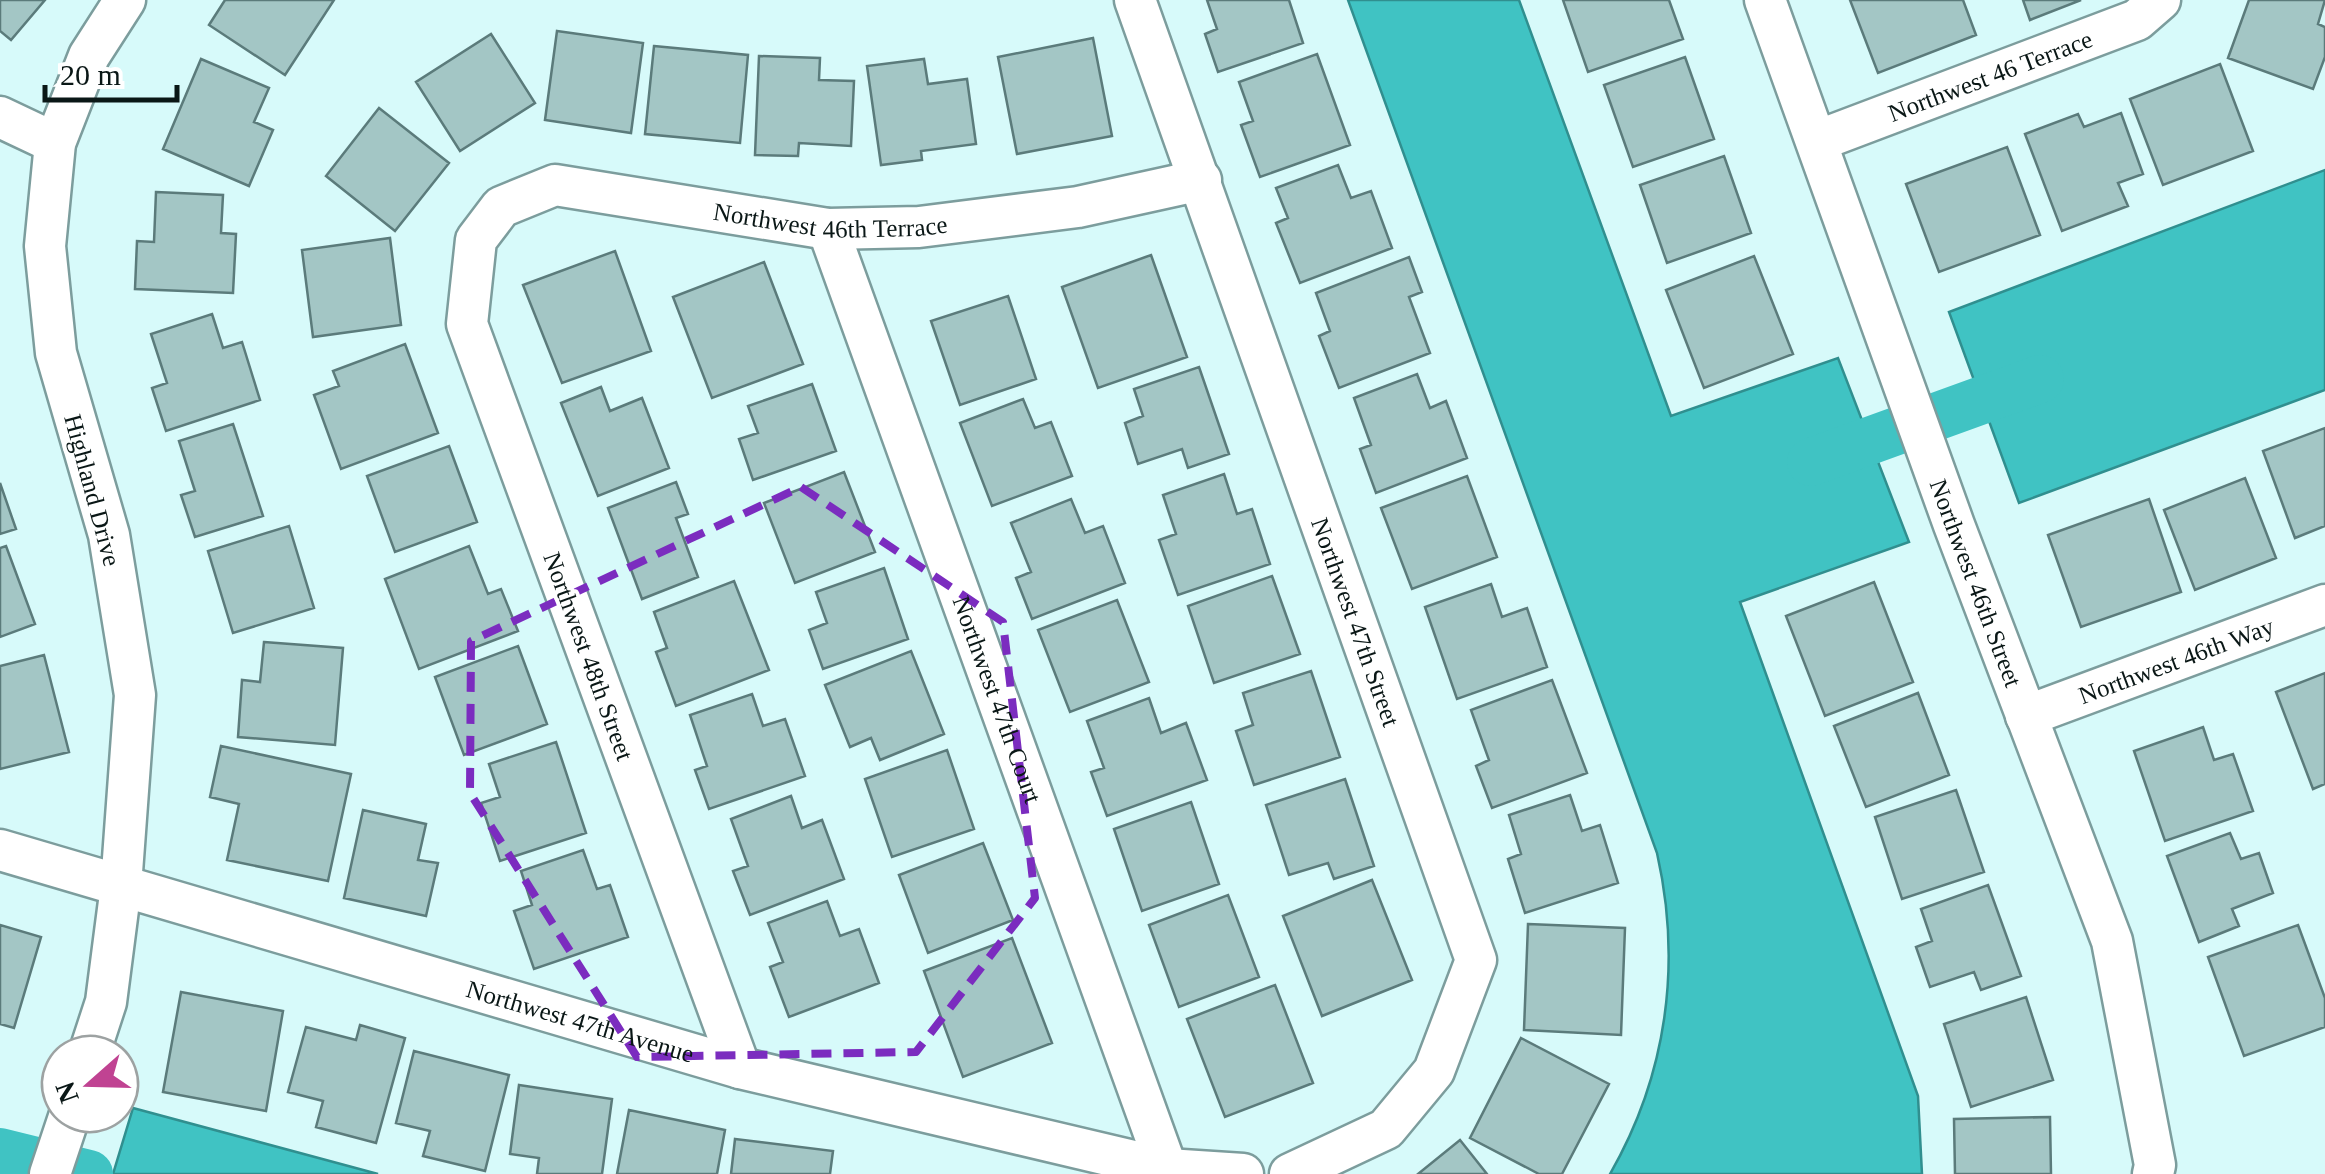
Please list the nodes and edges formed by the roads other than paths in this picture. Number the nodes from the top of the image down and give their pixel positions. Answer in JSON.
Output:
{"nodes":[{"id":1,"x":125,"y":0,"type":"edge"},
{"id":2,"x":1135,"y":0,"type":"edge"},
{"id":3,"x":1765,"y":0,"type":"edge"},
{"id":4,"x":2160,"y":0,"type":"edge"},
{"id":5,"x":0,"y":117,"type":"edge"},
{"id":6,"x":1817,"y":141,"type":"junction"},
{"id":7,"x":55,"y":143,"type":"junction"},
{"id":8,"x":1202,"y":180,"type":"junction"},
{"id":9,"x":828,"y":229,"type":"junction"},
{"id":10,"x":476,"y":240,"type":"joint"},
{"id":11,"x":2325,"y":605,"type":"edge"},
{"id":12,"x":2026,"y":716,"type":"junction"},
{"id":13,"x":0,"y":850,"type":"edge"},
{"id":14,"x":121,"y":886,"type":"junction"},
{"id":15,"x":96,"y":1034,"type":"edge"},
{"id":16,"x":740,"y":1068,"type":"junction"},
{"id":17,"x":63,"y":1134,"type":"edge"},
{"id":18,"x":1166,"y":1169,"type":"junction"},
{"id":19,"x":50,"y":1174,"type":"edge"},
{"id":20,"x":1243,"y":1174,"type":"edge"},
{"id":21,"x":1290,"y":1174,"type":"edge"},
{"id":22,"x":2153,"y":1174,"type":"edge"}],
"edges":[{"from":1,"to":7,"type":"street","name":"Highland Drive"},
{"from":2,"to":8,"type":"street","name":"Northwest 47th Street"},
{"from":3,"to":6,"type":"street","name":"Northwest 46th Street"},
{"from":4,"to":6,"type":"street","name":"Northwest 46 Terrace"},
{"from":5,"to":7,"type":"street"},
{"from":6,"to":12,"type":"street","name":"Northwest 46th Street"},
{"from":7,"to":14,"type":"street","name":"Highland Drive"},
{"from":8,"to":9,"type":"street","name":"Northwest 46th Terrace"},
{"from":8,"to":21,"type":"street","name":"Northwest 47th Street"},
{"from":9,"to":10,"type":"street","name":"Northwest 46th Terrace"},
{"from":9,"to":18,"type":"street","name":"Northwest 47th Court"},
{"from":10,"to":16,"type":"street","name":"Northwest 48th Street"},
{"from":11,"to":12,"type":"street","name":"Northwest 46th Way"},
{"from":12,"to":22,"type":"street","name":"Northwest 46th Street"},
{"from":13,"to":14,"type":"street","name":"Northwest 47th Avenue"},
{"from":14,"to":15,"type":"street","name":"Highland Drive"},
{"from":14,"to":16,"type":"street","name":"Northwest 47th Avenue"},
{"from":16,"to":18,"type":"street","name":"Northwest 47th Avenue"},
{"from":17,"to":19,"type":"street"},
{"from":18,"to":20,"type":"street"}]}
